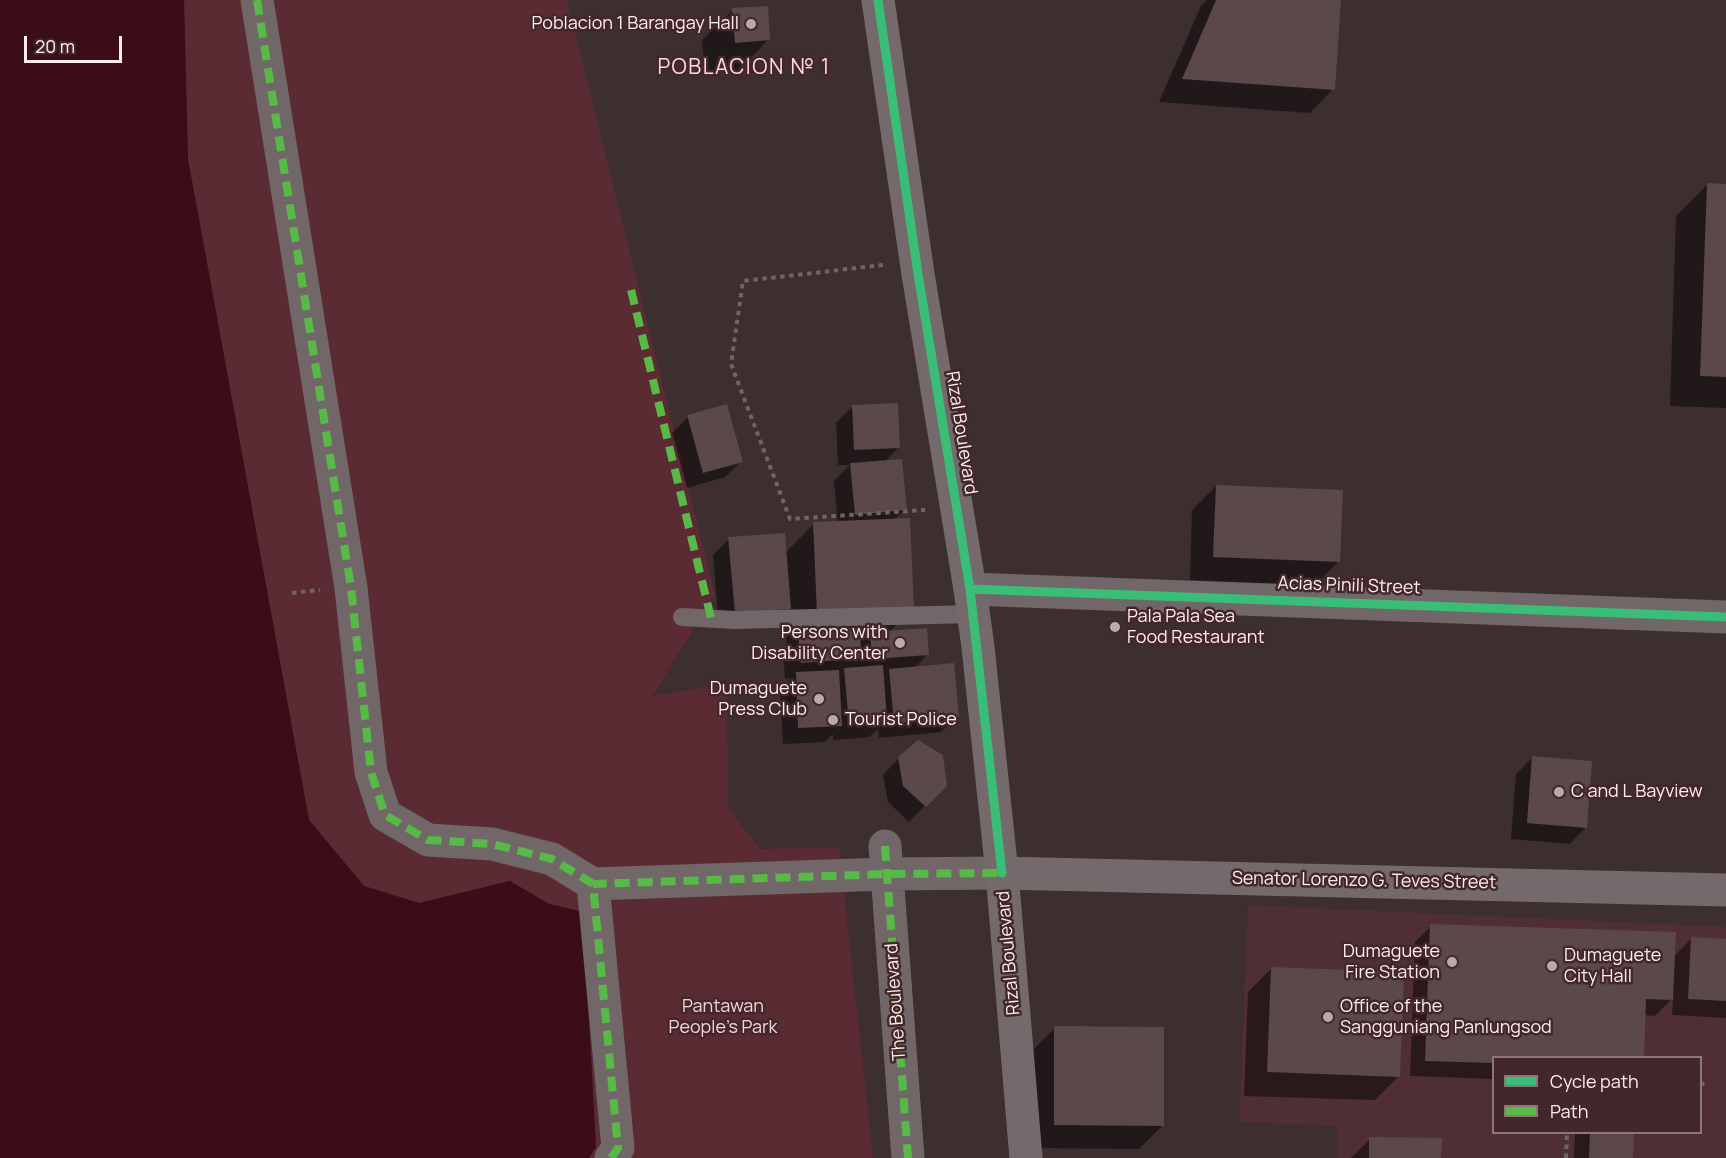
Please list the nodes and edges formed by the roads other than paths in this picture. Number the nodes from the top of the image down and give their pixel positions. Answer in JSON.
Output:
{"nodes":[{"id":1,"x":257,"y":0,"type":"edge"},
{"id":2,"x":878,"y":0,"type":"edge"},
{"id":3,"x":972,"y":601,"type":"junction"},
{"id":4,"x":682,"y":617,"type":"dead end"},
{"id":5,"x":1726,"y":617,"type":"edge"},
{"id":6,"x":885,"y":860,"type":"junction"},
{"id":7,"x":1002,"y":873,"type":"junction"},
{"id":8,"x":593,"y":884,"type":"junction"},
{"id":9,"x":1726,"y":890,"type":"edge"},
{"id":10,"x":617,"y":1155,"type":"edge"},
{"id":11,"x":908,"y":1158,"type":"edge"},
{"id":12,"x":1026,"y":1158,"type":"edge"}],
"edges":[{"from":1,"to":8,"type":"street"},
{"from":2,"to":3,"type":"main road","name":"Rizal Boulevard"},
{"from":3,"to":4,"type":"lane"},
{"from":3,"to":5,"type":"street","name":"Acias Pinili Street"},
{"from":3,"to":7,"type":"main road","name":"Rizal Boulevard"},
{"from":6,"to":7,"type":"street"},
{"from":6,"to":8,"type":"street"},
{"from":6,"to":11,"type":"street","name":"The Boulevard"},
{"from":7,"to":9,"type":"main road","name":"Senator Lorenzo G. Teves Street"},
{"from":7,"to":12,"type":"main road","name":"Rizal Boulevard"},
{"from":8,"to":10,"type":"street"}]}
